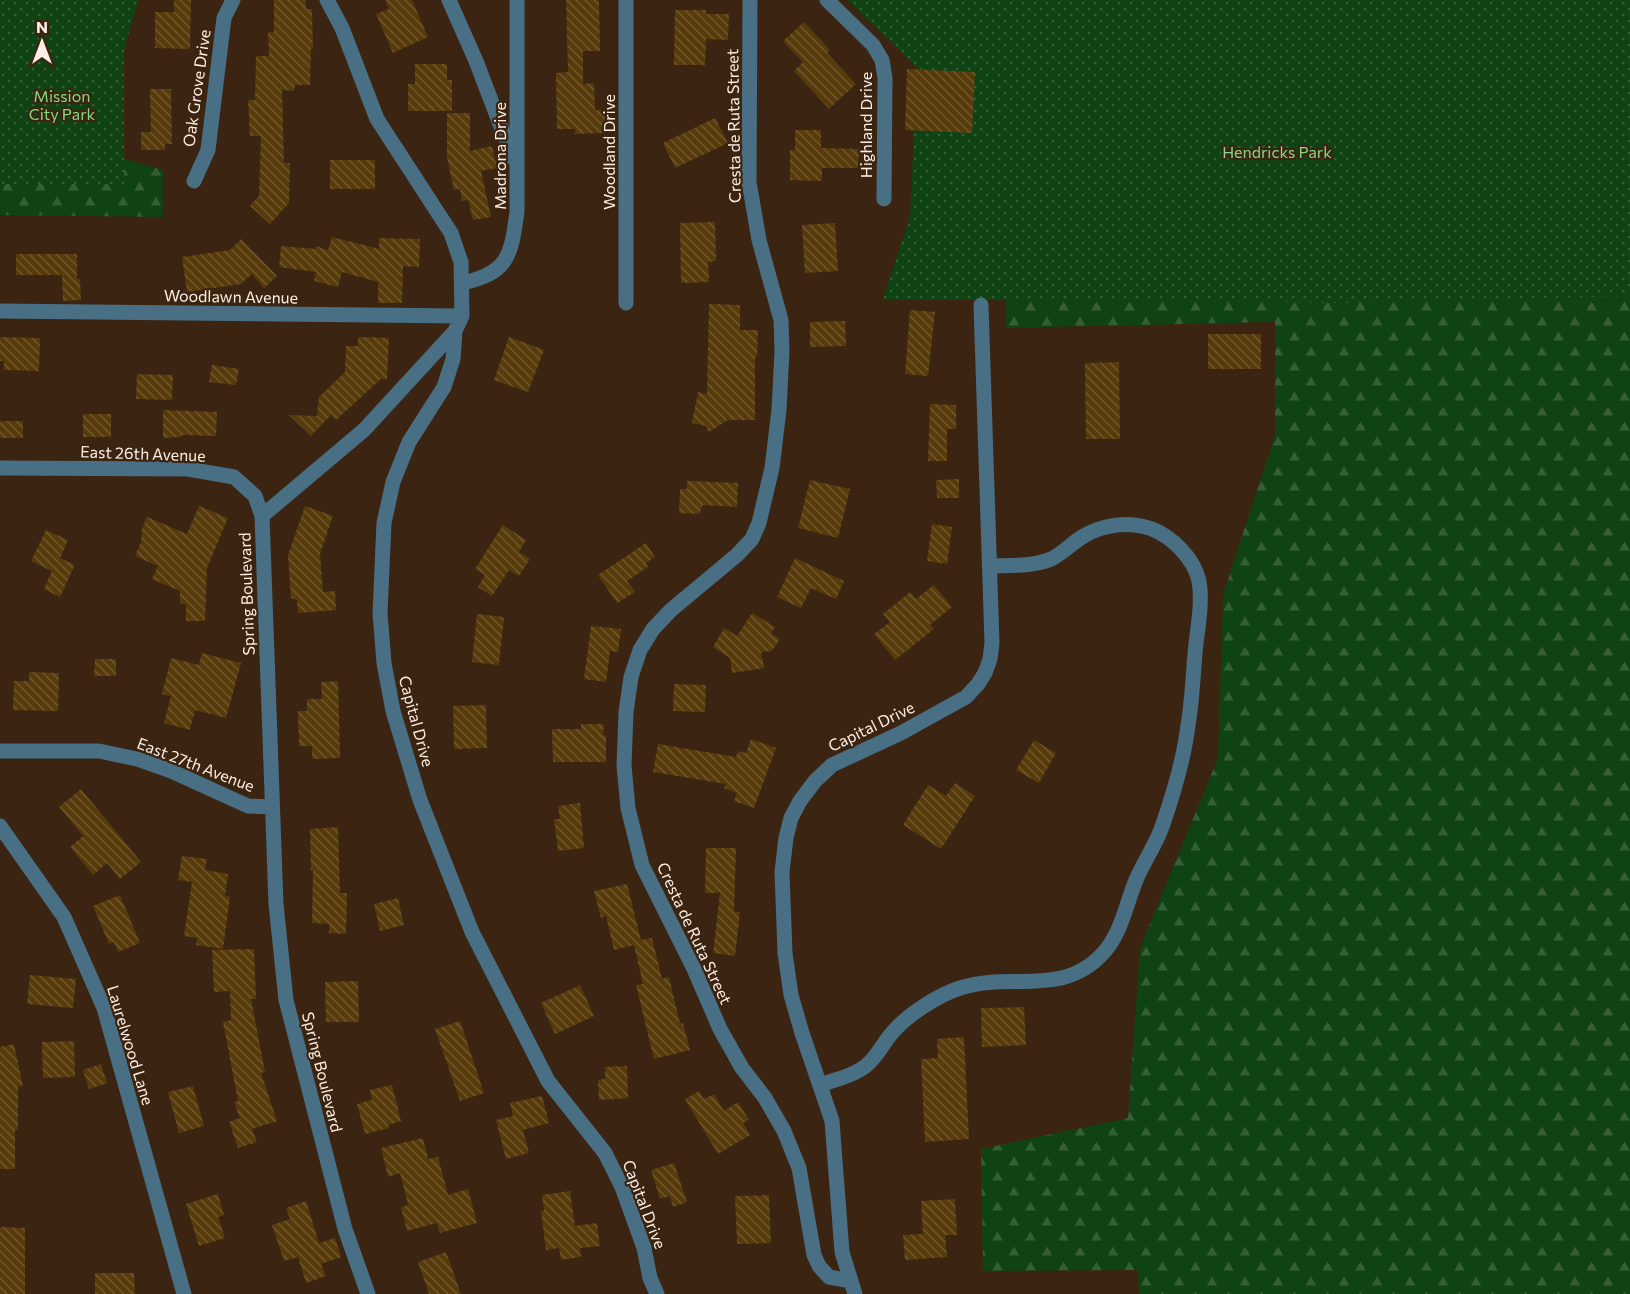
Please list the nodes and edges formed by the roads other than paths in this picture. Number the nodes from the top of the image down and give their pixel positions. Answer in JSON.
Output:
{"nodes":[{"id":1,"x":233,"y":0,"type":"edge"},
{"id":2,"x":327,"y":0,"type":"edge"},
{"id":3,"x":449,"y":0,"type":"edge"},
{"id":4,"x":517,"y":0,"type":"edge"},
{"id":5,"x":626,"y":0,"type":"edge"},
{"id":6,"x":750,"y":0,"type":"edge"},
{"id":7,"x":827,"y":0,"type":"edge"},
{"id":8,"x":516,"y":167,"type":"junction"},
{"id":9,"x":194,"y":181,"type":"dead end"},
{"id":10,"x":884,"y":199,"type":"dead end"},
{"id":11,"x":462,"y":283,"type":"junction"},
{"id":12,"x":626,"y":303,"type":"dead end"},
{"id":13,"x":981,"y":305,"type":"dead end"},
{"id":14,"x":0,"y":311,"type":"edge"},
{"id":15,"x":462,"y":316,"type":"junction"},
{"id":16,"x":455,"y":331,"type":"junction"},
{"id":17,"x":0,"y":468,"type":"edge"},
{"id":18,"x":262,"y":516,"type":"junction"},
{"id":19,"x":989,"y":566,"type":"junction"},
{"id":20,"x":0,"y":751,"type":"edge"},
{"id":21,"x":272,"y":807,"type":"junction"},
{"id":22,"x":0,"y":826,"type":"edge"},
{"id":23,"x":821,"y":1085,"type":"junction"},
{"id":24,"x":853,"y":1288,"type":"edge"},
{"id":25,"x":184,"y":1294,"type":"edge"},
{"id":26,"x":368,"y":1294,"type":"edge"},
{"id":27,"x":657,"y":1294,"type":"edge"}],
"edges":[{"from":1,"to":9,"type":"street","name":"Oak Grove Drive"},
{"from":2,"to":11,"type":"street","name":"Spring Boulevard"},
{"from":3,"to":8,"type":"street"},
{"from":4,"to":8,"type":"street","name":"Madrona Drive"},
{"from":5,"to":12,"type":"street","name":"Woodland Drive"},
{"from":6,"to":24,"type":"street","name":"Cresta de Ruta Street"},
{"from":7,"to":10,"type":"street","name":"Highland Drive"},
{"from":8,"to":11,"type":"street","name":"Madrona Drive"},
{"from":11,"to":15,"type":"street","name":"Spring Boulevard"},
{"from":13,"to":19,"type":"street","name":"Capital Drive"},
{"from":14,"to":15,"type":"street","name":"Woodlawn Avenue"},
{"from":15,"to":16,"type":"street","name":"Spring Boulevard"},
{"from":16,"to":18,"type":"street","name":"Spring Boulevard"},
{"from":16,"to":27,"type":"street","name":"Capital Drive"},
{"from":17,"to":18,"type":"street","name":"East 26th Avenue"},
{"from":18,"to":21,"type":"street","name":"Spring Boulevard"},
{"from":19,"to":23,"type":"street","name":"Capital Drive"},
{"from":19,"to":23,"type":"street"},
{"from":20,"to":21,"type":"street","name":"East 27th Avenue"},
{"from":21,"to":26,"type":"street","name":"Spring Boulevard"},
{"from":22,"to":25,"type":"street","name":"Laurelwood Lane"},
{"from":23,"to":24,"type":"street","name":"Capital Drive"}]}
